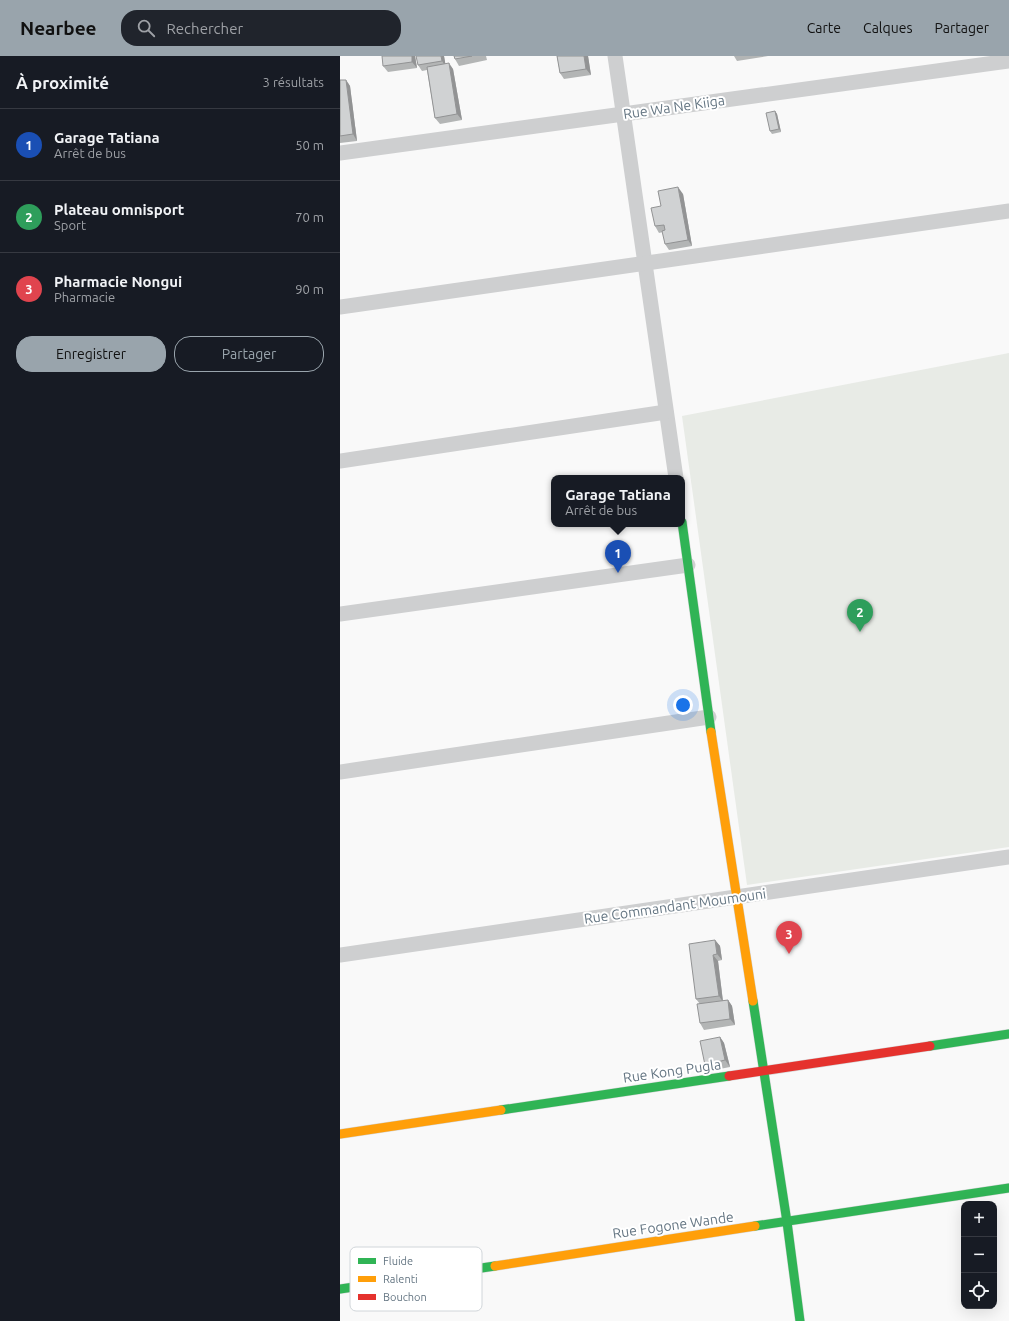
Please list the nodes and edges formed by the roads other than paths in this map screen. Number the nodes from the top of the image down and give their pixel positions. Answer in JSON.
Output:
{"nodes":[{"id":1,"x":615,"y":56,"type":"edge"},
{"id":2,"x":1009,"y":61,"type":"edge"},
{"id":3,"x":624,"y":114,"type":"junction"},
{"id":4,"x":340,"y":153,"type":"edge"},
{"id":5,"x":1009,"y":211,"type":"edge"},
{"id":6,"x":646,"y":264,"type":"junction"},
{"id":7,"x":340,"y":307,"type":"edge"},
{"id":8,"x":666,"y":412,"type":"junction"},
{"id":9,"x":340,"y":460,"type":"edge"},
{"id":10,"x":676,"y":475,"type":"edge"},
{"id":11,"x":683,"y":527,"type":"edge"},
{"id":12,"x":688,"y":565,"type":"junction"},
{"id":13,"x":340,"y":614,"type":"edge"},
{"id":14,"x":709,"y":717,"type":"junction"},
{"id":15,"x":340,"y":772,"type":"edge"},
{"id":16,"x":1009,"y":857,"type":"edge"},
{"id":17,"x":736,"y":897,"type":"junction"},
{"id":18,"x":340,"y":955,"type":"edge"},
{"id":19,"x":1009,"y":1034,"type":"edge"},
{"id":20,"x":763,"y":1071,"type":"junction"},
{"id":21,"x":340,"y":1134,"type":"edge"},
{"id":22,"x":1009,"y":1188,"type":"edge"},
{"id":23,"x":787,"y":1222,"type":"junction"},
{"id":24,"x":482,"y":1268,"type":"edge"},
{"id":25,"x":350,"y":1288,"type":"edge"},
{"id":26,"x":340,"y":1289,"type":"edge"},
{"id":27,"x":800,"y":1321,"type":"edge"}],
"edges":[{"from":1,"to":3,"type":"street"},
{"from":2,"to":3,"type":"street","name":"Rue Wa Ne Kiiga"},
{"from":3,"to":4,"type":"street","name":"Rue Wa Ne Kiiga"},
{"from":3,"to":6,"type":"street"},
{"from":5,"to":6,"type":"street"},
{"from":6,"to":7,"type":"street"},
{"from":6,"to":8,"type":"street"},
{"from":8,"to":9,"type":"street"},
{"from":8,"to":10,"type":"street"},
{"from":11,"to":12,"type":"street"},
{"from":12,"to":13,"type":"street"},
{"from":12,"to":14,"type":"street"},
{"from":14,"to":15,"type":"street"},
{"from":14,"to":17,"type":"street"},
{"from":16,"to":17,"type":"street","name":"Rue Commandant Moumouni"},
{"from":17,"to":18,"type":"street","name":"Rue Commandant Moumouni"},
{"from":17,"to":20,"type":"street"},
{"from":19,"to":20,"type":"street","name":"Rue Kong Pugla"},
{"from":20,"to":21,"type":"street","name":"Rue Kong Pugla"},
{"from":20,"to":23,"type":"street"},
{"from":22,"to":23,"type":"street","name":"Rue Fogone Wande"},
{"from":23,"to":24,"type":"street","name":"Rue Fogone Wande"},
{"from":23,"to":27,"type":"street"},
{"from":25,"to":26,"type":"street","name":"Rue Fogone Wande"}]}
